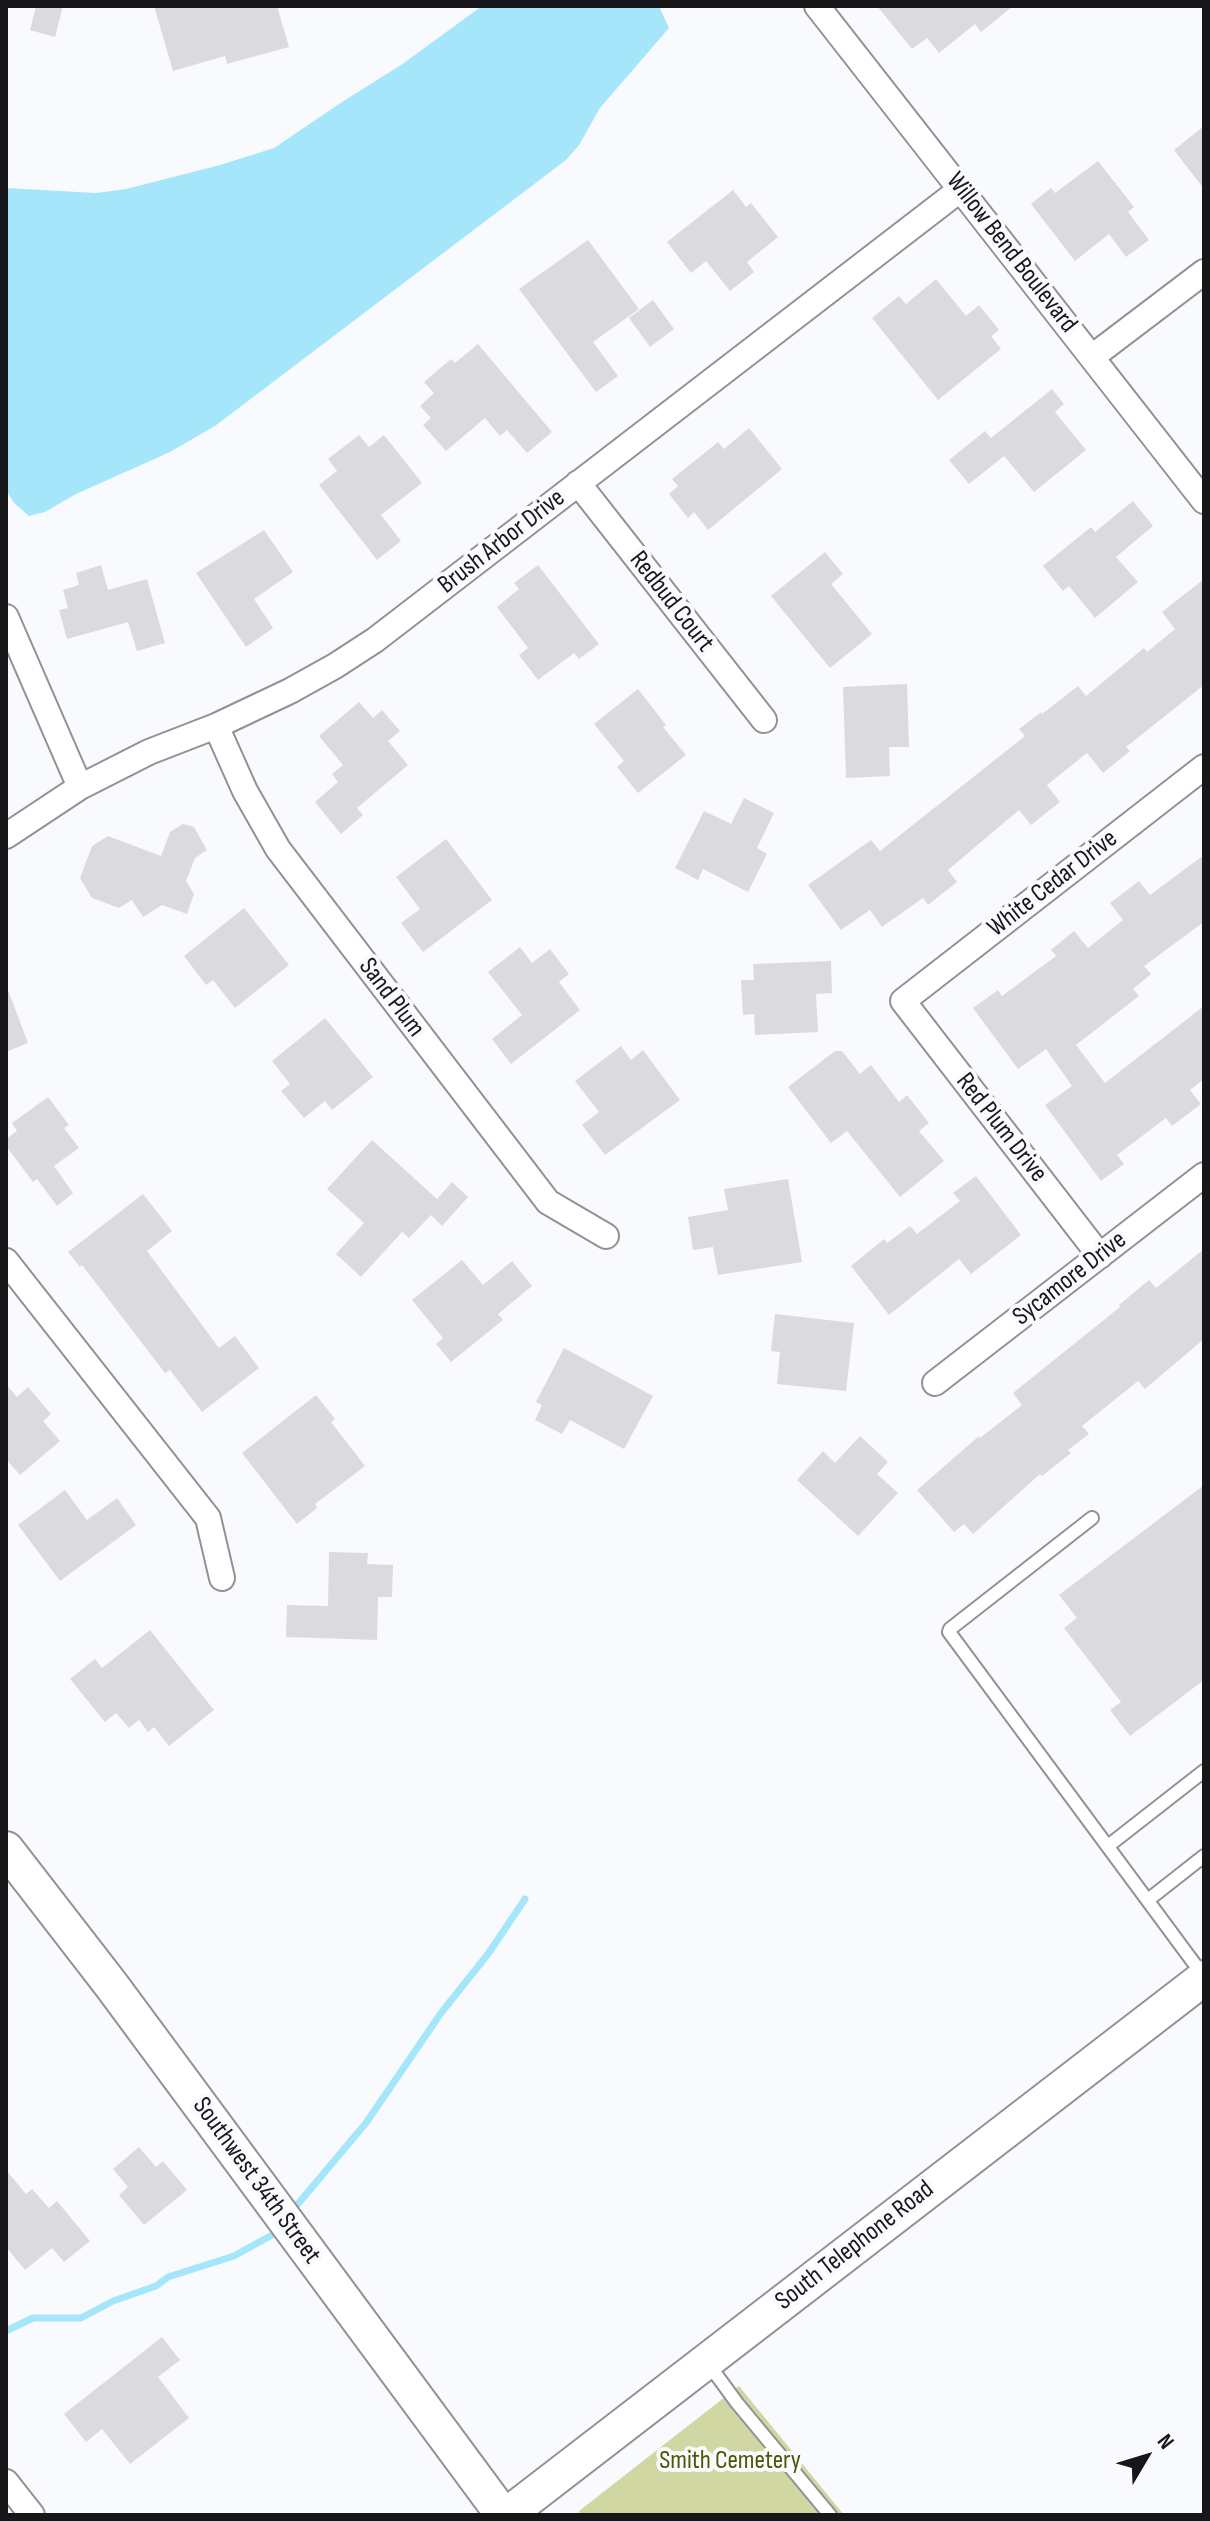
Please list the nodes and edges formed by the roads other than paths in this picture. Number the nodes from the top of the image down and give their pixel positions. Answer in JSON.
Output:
{"nodes":[{"id":1,"x":817,"y":6,"type":"edge"},
{"id":2,"x":961,"y":189,"type":"junction"},
{"id":3,"x":1204,"y":272,"type":"edge"},
{"id":4,"x":1092,"y":357,"type":"junction"},
{"id":5,"x":578,"y":483,"type":"junction"},
{"id":6,"x":1204,"y":501,"type":"edge"},
{"id":7,"x":6,"y":617,"type":"edge"},
{"id":8,"x":764,"y":720,"type":"dead end"},
{"id":9,"x":216,"y":726,"type":"junction"},
{"id":10,"x":1204,"y":767,"type":"edge"},
{"id":11,"x":80,"y":787,"type":"junction"},
{"id":12,"x":6,"y":836,"type":"edge"},
{"id":13,"x":903,"y":1001,"type":"joint"},
{"id":14,"x":1204,"y":1175,"type":"edge"},
{"id":15,"x":606,"y":1236,"type":"dead end"},
{"id":16,"x":1100,"y":1256,"type":"junction"},
{"id":17,"x":6,"y":1261,"type":"edge"},
{"id":18,"x":935,"y":1383,"type":"dead end"},
{"id":19,"x":1092,"y":1518,"type":"dead end"},
{"id":20,"x":222,"y":1578,"type":"dead end"},
{"id":21,"x":1204,"y":1771,"type":"edge"},
{"id":22,"x":1108,"y":1846,"type":"junction"},
{"id":23,"x":6,"y":1849,"type":"edge"},
{"id":24,"x":1204,"y":1856,"type":"edge"},
{"id":25,"x":1148,"y":1900,"type":"junction"},
{"id":26,"x":1204,"y":1977,"type":"edge"},
{"id":27,"x":706,"y":2361,"type":"junction"},
{"id":28,"x":6,"y":2482,"type":"edge"},
{"id":29,"x":32,"y":2515,"type":"edge"},
{"id":30,"x":505,"y":2515,"type":"edge"},
{"id":31,"x":830,"y":2515,"type":"edge"}],
"edges":[{"from":1,"to":2,"type":"street","name":"Willow Bend Boulevard"},
{"from":2,"to":4,"type":"street","name":"Willow Bend Boulevard"},
{"from":2,"to":5,"type":"street","name":"Brush Arbor Drive"},
{"from":3,"to":4,"type":"street"},
{"from":4,"to":6,"type":"street","name":"Willow Bend Boulevard"},
{"from":5,"to":8,"type":"street","name":"Redbud Court"},
{"from":5,"to":9,"type":"street","name":"Brush Arbor Drive"},
{"from":7,"to":11,"type":"street"},
{"from":9,"to":11,"type":"street","name":"Brush Arbor Drive"},
{"from":9,"to":15,"type":"street","name":"Sand Plum"},
{"from":10,"to":13,"type":"street","name":"White Cedar Drive"},
{"from":11,"to":12,"type":"street","name":"Brush Arbor Drive"},
{"from":13,"to":16,"type":"street","name":"Red Plum Drive"},
{"from":14,"to":16,"type":"street","name":"Sycamore Drive"},
{"from":16,"to":18,"type":"street","name":"Sycamore Drive"},
{"from":17,"to":20,"type":"street"},
{"from":19,"to":22,"type":"lane"},
{"from":21,"to":22,"type":"lane"},
{"from":22,"to":25,"type":"lane"},
{"from":23,"to":30,"type":"main road","name":"Southwest 34th Street"},
{"from":24,"to":25,"type":"lane"},
{"from":25,"to":26,"type":"lane"},
{"from":26,"to":27,"type":"main road","name":"South Telephone Road"},
{"from":27,"to":30,"type":"main road","name":"South Telephone Road"},
{"from":27,"to":31,"type":"lane"},
{"from":28,"to":29,"type":"street"}]}
